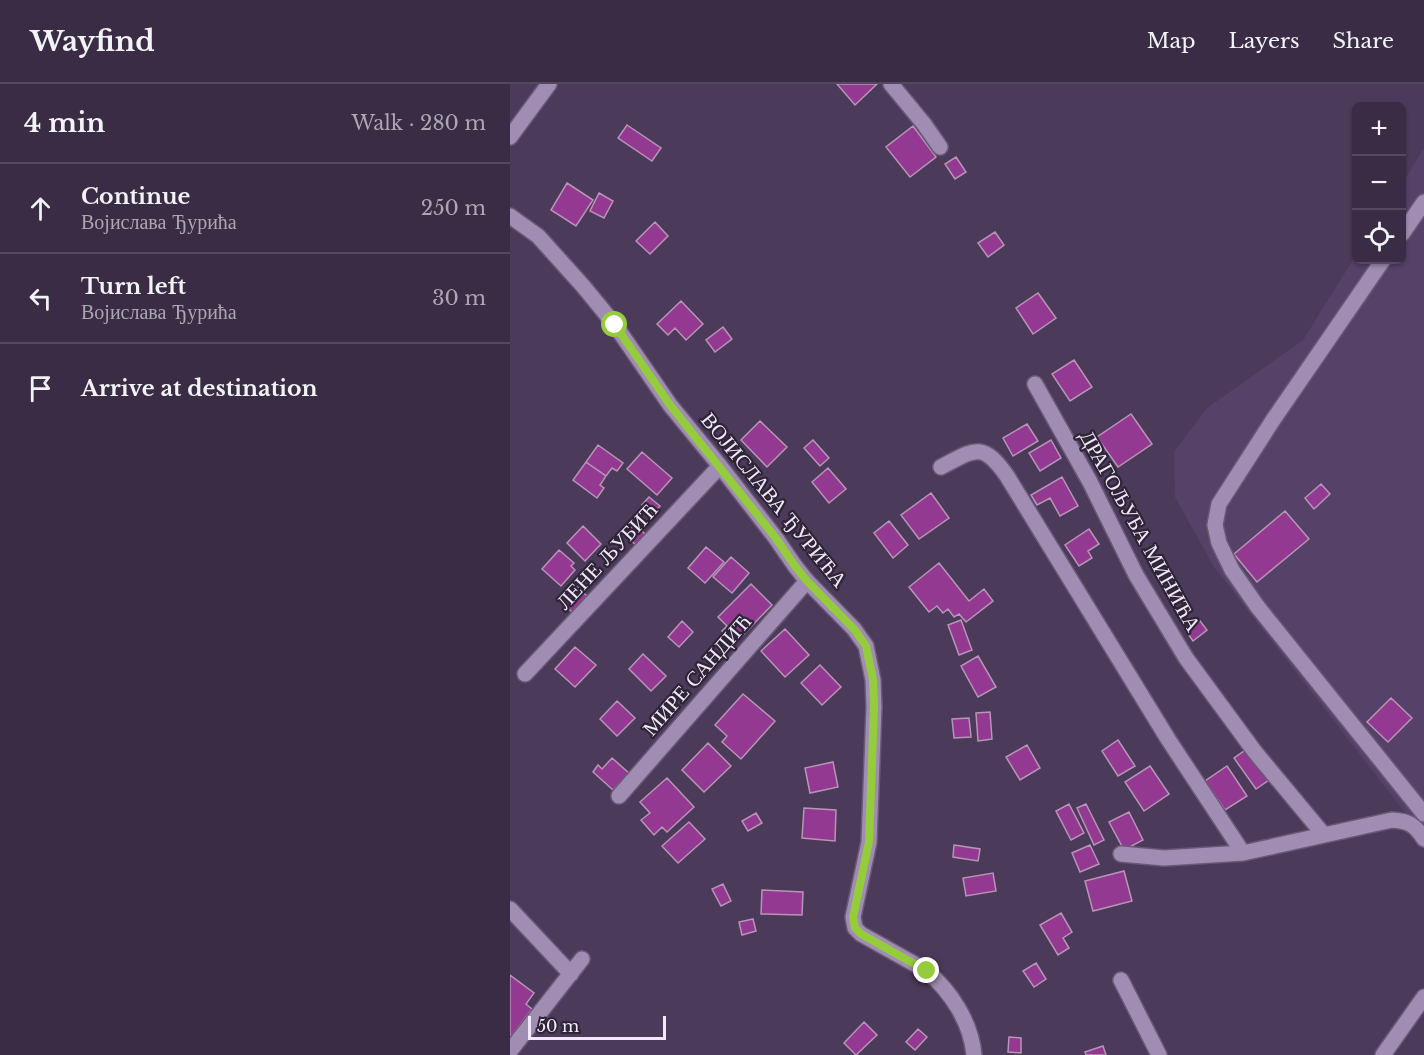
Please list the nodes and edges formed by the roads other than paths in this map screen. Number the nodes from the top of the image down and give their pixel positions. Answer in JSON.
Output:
{"nodes":[{"id":1,"x":549,"y":84,"type":"edge"},
{"id":2,"x":891,"y":84,"type":"edge"},
{"id":3,"x":510,"y":137,"type":"edge"},
{"id":4,"x":940,"y":147,"type":"dead end"},
{"id":5,"x":1424,"y":202,"type":"edge"},
{"id":6,"x":510,"y":216,"type":"edge"},
{"id":7,"x":1406,"y":227,"type":"edge"},
{"id":8,"x":1380,"y":264,"type":"edge"},
{"id":9,"x":1035,"y":384,"type":"dead end"},
{"id":10,"x":720,"y":466,"type":"junction"},
{"id":11,"x":941,"y":467,"type":"dead end"},
{"id":12,"x":807,"y":581,"type":"junction"},
{"id":13,"x":525,"y":674,"type":"dead end"},
{"id":14,"x":619,"y":796,"type":"dead end"},
{"id":15,"x":1424,"y":814,"type":"edge"},
{"id":16,"x":1324,"y":835,"type":"junction"},
{"id":17,"x":1424,"y":839,"type":"edge"},
{"id":18,"x":1243,"y":853,"type":"junction"},
{"id":19,"x":1121,"y":854,"type":"dead end"},
{"id":20,"x":510,"y":909,"type":"edge"},
{"id":21,"x":582,"y":959,"type":"dead end"},
{"id":22,"x":571,"y":974,"type":"junction"},
{"id":23,"x":1121,"y":980,"type":"dead end"},
{"id":24,"x":1424,"y":997,"type":"edge"},
{"id":25,"x":510,"y":1051,"type":"edge"},
{"id":26,"x":974,"y":1055,"type":"edge"},
{"id":27,"x":1159,"y":1055,"type":"edge"},
{"id":28,"x":1383,"y":1055,"type":"edge"}],
"edges":[{"from":1,"to":3,"type":"street"},
{"from":2,"to":4,"type":"street"},
{"from":5,"to":7,"type":"street"},
{"from":6,"to":10,"type":"street","name":"ВОЈИСЛАВА ЂУРИЋА"},
{"from":8,"to":15,"type":"street"},
{"from":9,"to":16,"type":"street","name":"ДРАГОЉУБА МИНИЋА"},
{"from":10,"to":12,"type":"street","name":"ВОЈИСЛАВА ЂУРИЋА"},
{"from":10,"to":13,"type":"street","name":"ЛЕНЕ ЉУБИЋ"},
{"from":11,"to":18,"type":"street"},
{"from":12,"to":14,"type":"street","name":"МИРЕ САНДИЋ"},
{"from":12,"to":26,"type":"street","name":"ВОЈИСЛАВА ЂУРИЋА"},
{"from":16,"to":17,"type":"street"},
{"from":16,"to":18,"type":"street"},
{"from":18,"to":19,"type":"street"},
{"from":20,"to":22,"type":"street"},
{"from":21,"to":22,"type":"street"},
{"from":22,"to":25,"type":"street"},
{"from":23,"to":27,"type":"street"},
{"from":24,"to":28,"type":"street"}]}
